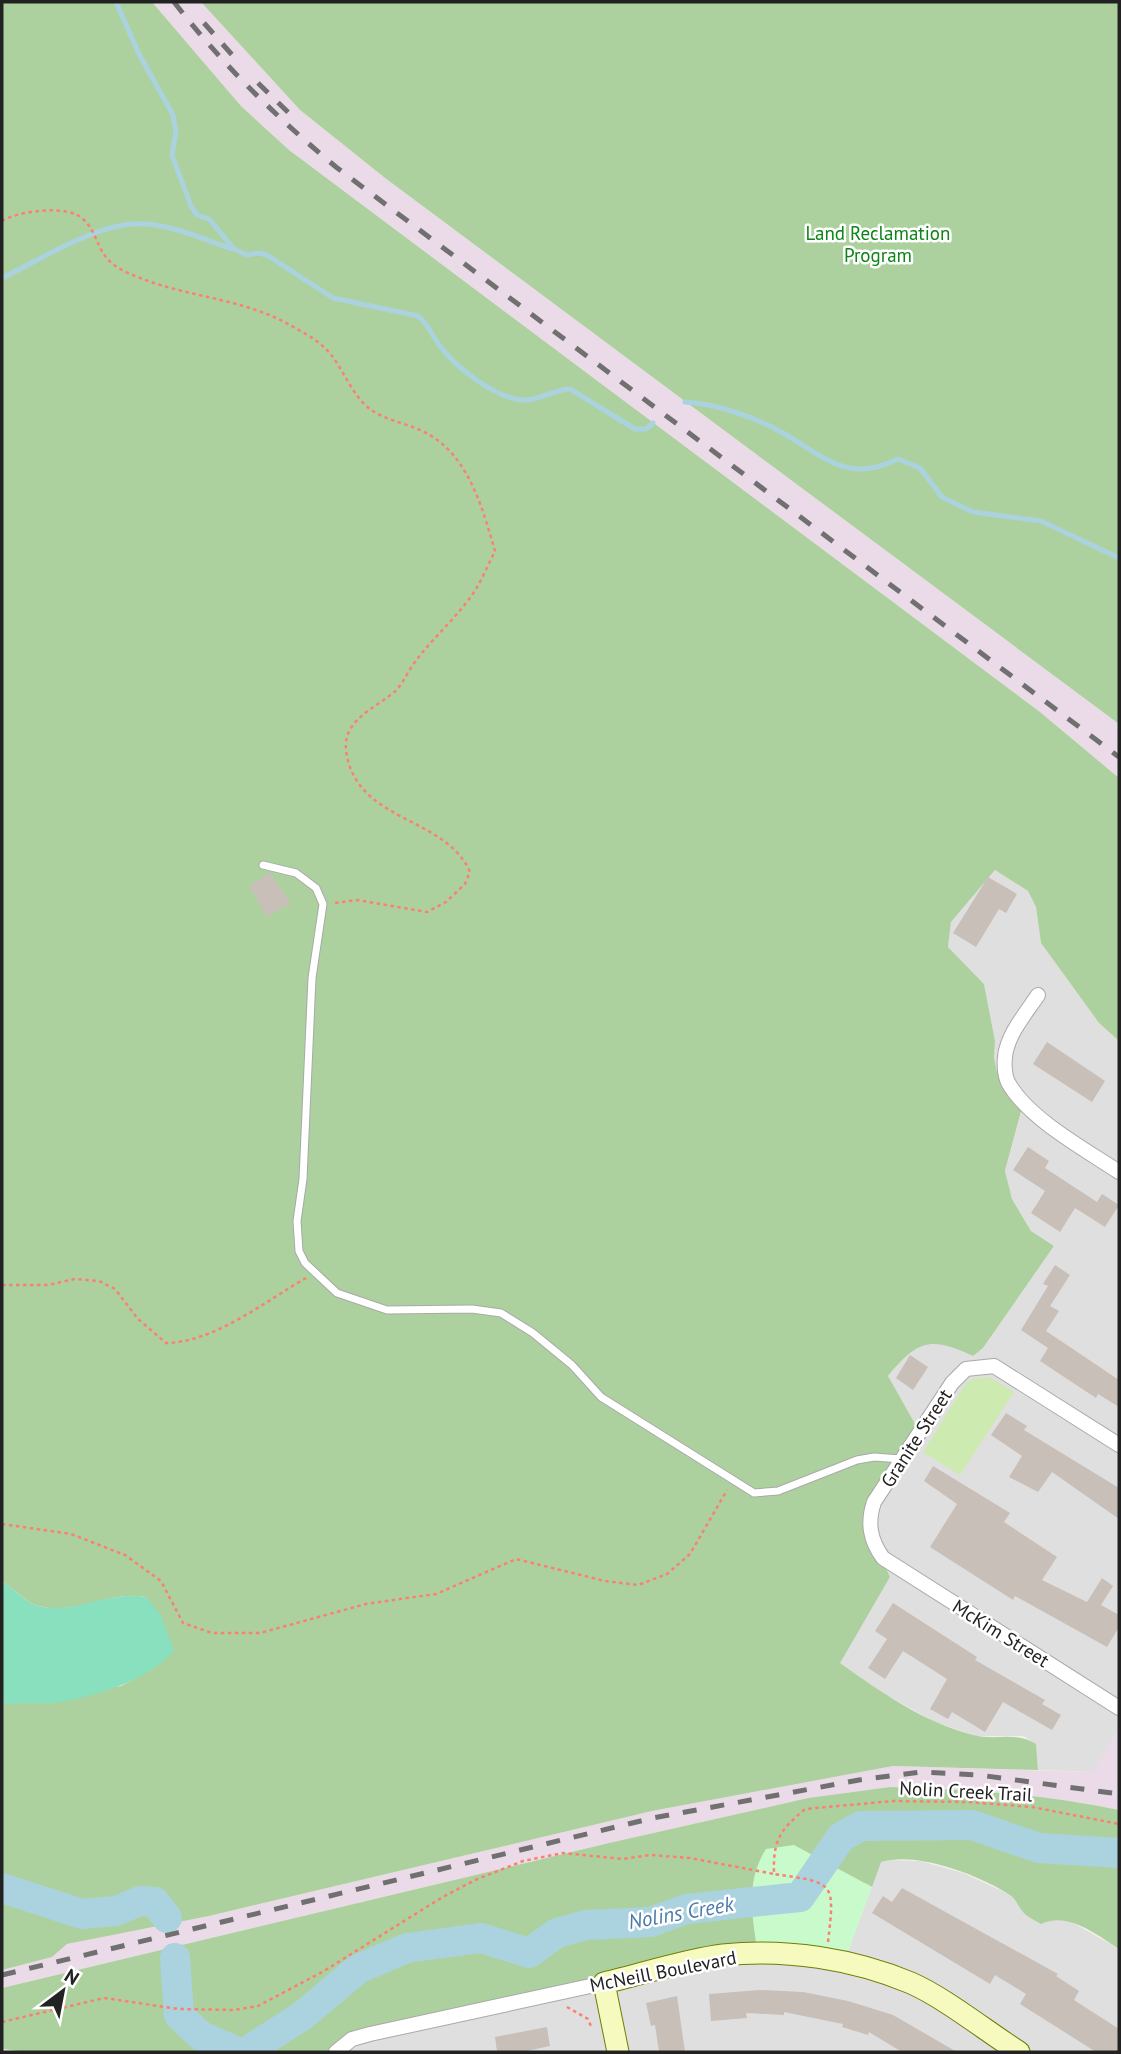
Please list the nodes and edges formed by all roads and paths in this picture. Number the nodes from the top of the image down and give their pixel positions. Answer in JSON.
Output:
{"nodes":[{"id":1,"x":2,"y":221,"type":"edge"},
{"id":2,"x":263,"y":865,"type":"dead end"},
{"id":3,"x":323,"y":904,"type":"junction"},
{"id":4,"x":1038,"y":995,"type":"dead end"},
{"id":5,"x":1119,"y":1172,"type":"edge"},
{"id":6,"x":314,"y":1273,"type":"junction"},
{"id":7,"x":2,"y":1285,"type":"edge"},
{"id":8,"x":1119,"y":1446,"type":"edge"},
{"id":9,"x":902,"y":1459,"type":"junction"},
{"id":10,"x":733,"y":1481,"type":"junction"},
{"id":11,"x":2,"y":1524,"type":"edge"},
{"id":12,"x":883,"y":1558,"type":"joint"},
{"id":13,"x":1119,"y":1708,"type":"edge"},
{"id":14,"x":1119,"y":1824,"type":"edge"},
{"id":15,"x":774,"y":1874,"type":"junction"},
{"id":16,"x":827,"y":1959,"type":"junction"},
{"id":17,"x":604,"y":1983,"type":"junction"},
{"id":18,"x":567,"y":2007,"type":"dead end"},
{"id":19,"x":2,"y":2022,"type":"edge"},
{"id":20,"x":594,"y":2034,"type":"dead end"},
{"id":21,"x":336,"y":2052,"type":"edge"},
{"id":22,"x":618,"y":2052,"type":"edge"},
{"id":23,"x":1018,"y":2052,"type":"edge"}],
"edges":[{"from":1,"to":3,"type":"path"},
{"from":2,"to":3,"type":"lane"},
{"from":3,"to":6,"type":"lane"},
{"from":4,"to":5,"type":"street"},
{"from":6,"to":7,"type":"path"},
{"from":6,"to":10,"type":"lane"},
{"from":8,"to":9,"type":"street","name":"Granite Street"},
{"from":9,"to":10,"type":"lane"},
{"from":9,"to":12,"type":"street","name":"Granite Street"},
{"from":10,"to":11,"type":"path"},
{"from":12,"to":13,"type":"street","name":"McKim Street"},
{"from":14,"to":15,"type":"path","name":"Nolin Creek Trail"},
{"from":15,"to":16,"type":"path"},
{"from":15,"to":19,"type":"path"},
{"from":16,"to":17,"type":"street","name":"McNeill Boulevard"},
{"from":16,"to":23,"type":"street","name":"McNeill Boulevard"},
{"from":17,"to":21,"type":"street","name":"McNeill Boulevard"},
{"from":17,"to":22,"type":"street"},
{"from":18,"to":20,"type":"path"}]}
